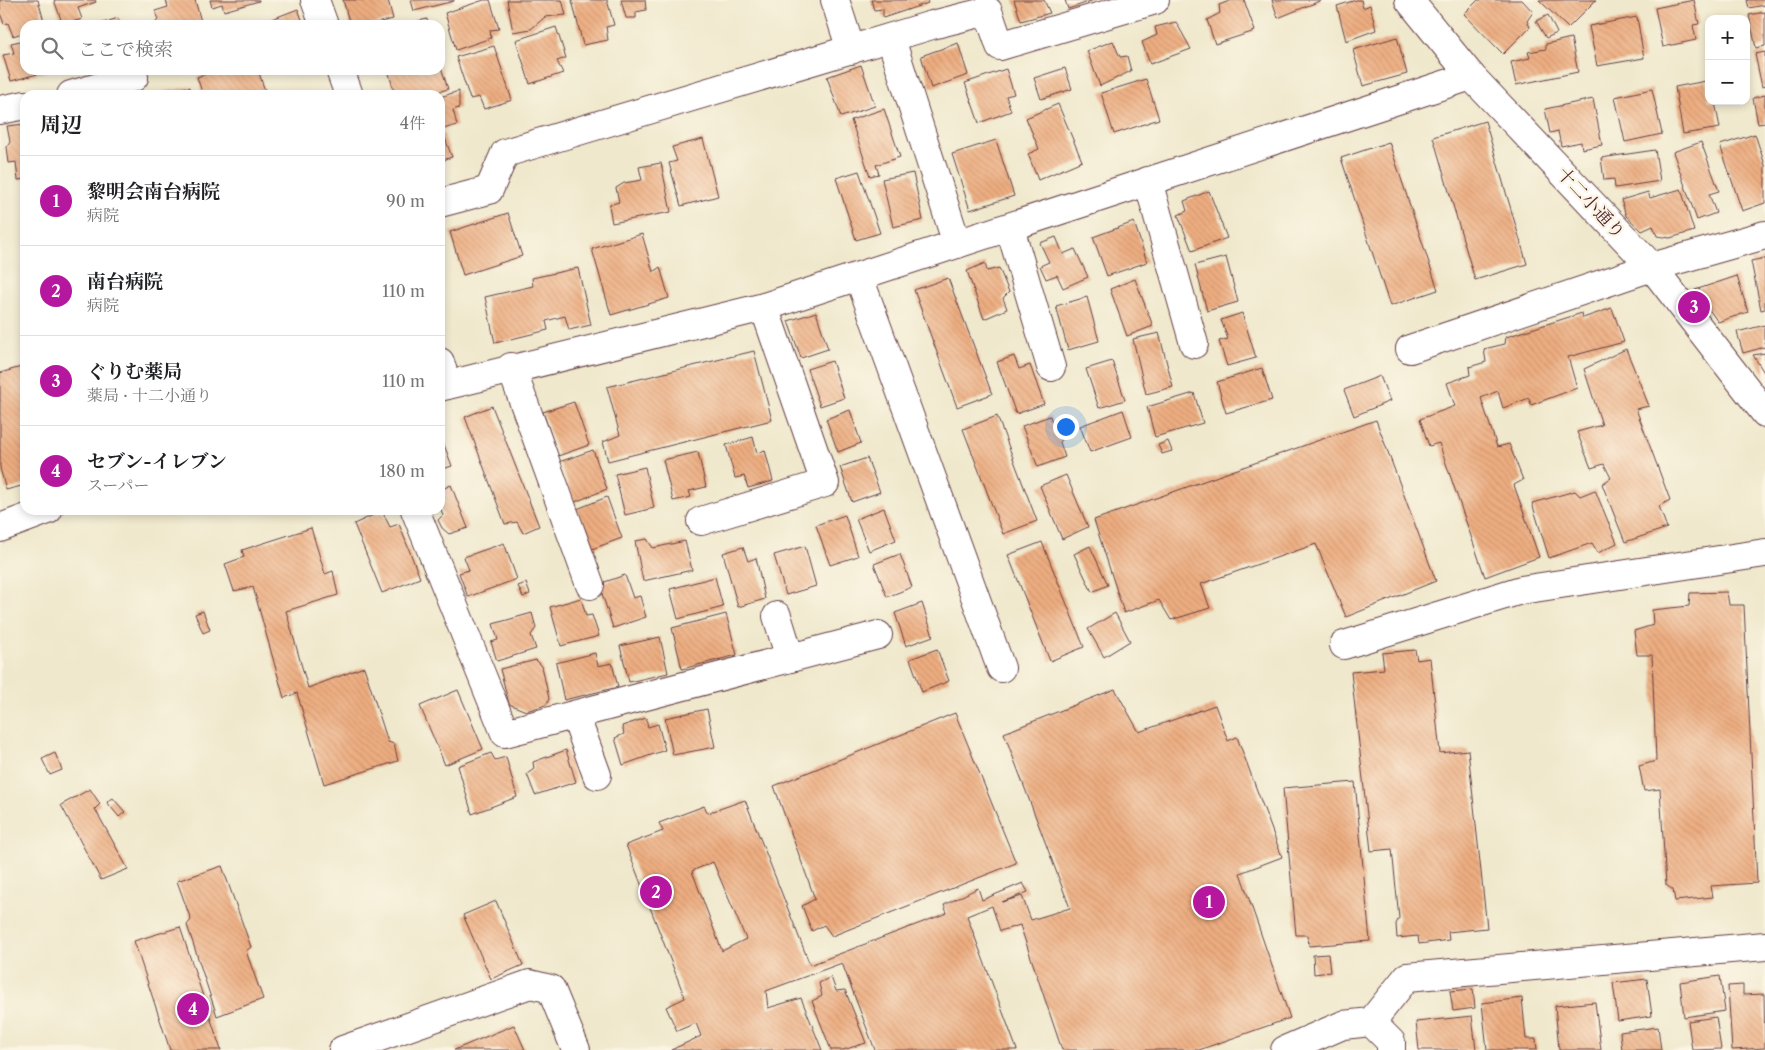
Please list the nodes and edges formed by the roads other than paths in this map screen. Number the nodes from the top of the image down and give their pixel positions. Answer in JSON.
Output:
{"nodes":[{"id":1,"x":315,"y":0,"type":"edge"},
{"id":2,"x":835,"y":0,"type":"edge"},
{"id":3,"x":1155,"y":0,"type":"edge"},
{"id":4,"x":1409,"y":0,"type":"edge"},
{"id":5,"x":322,"y":20,"type":"edge"},
{"id":6,"x":892,"y":39,"type":"junction"},
{"id":7,"x":851,"y":50,"type":"junction"},
{"id":8,"x":342,"y":75,"type":"edge"},
{"id":9,"x":134,"y":76,"type":"dead end"},
{"id":10,"x":1471,"y":76,"type":"junction"},
{"id":11,"x":88,"y":90,"type":"edge"},
{"id":12,"x":347,"y":90,"type":"edge"},
{"id":13,"x":20,"y":105,"type":"edge"},
{"id":14,"x":0,"y":110,"type":"edge"},
{"id":15,"x":1148,"y":181,"type":"junction"},
{"id":16,"x":445,"y":202,"type":"edge"},
{"id":17,"x":1010,"y":228,"type":"junction"},
{"id":18,"x":1765,"y":235,"type":"edge"},
{"id":19,"x":957,"y":244,"type":"junction"},
{"id":20,"x":1652,"y":267,"type":"junction"},
{"id":21,"x":859,"y":277,"type":"junction"},
{"id":22,"x":764,"y":307,"type":"junction"},
{"id":23,"x":1194,"y":344,"type":"dead end"},
{"id":24,"x":1410,"y":349,"type":"dead end"},
{"id":25,"x":511,"y":367,"type":"junction"},
{"id":26,"x":1051,"y":367,"type":"dead end"},
{"id":27,"x":445,"y":378,"type":"edge"},
{"id":28,"x":1762,"y":406,"type":"edge"},
{"id":29,"x":35,"y":515,"type":"edge"},
{"id":30,"x":417,"y":515,"type":"edge"},
{"id":31,"x":701,"y":521,"type":"dead end"},
{"id":32,"x":0,"y":528,"type":"edge"},
{"id":33,"x":1765,"y":553,"type":"edge"},
{"id":34,"x":590,"y":585,"type":"dead end"},
{"id":35,"x":777,"y":616,"type":"dead end"},
{"id":36,"x":878,"y":636,"type":"dead end"},
{"id":37,"x":1344,"y":645,"type":"dead end"},
{"id":38,"x":790,"y":658,"type":"junction"},
{"id":39,"x":1001,"y":668,"type":"dead end"},
{"id":40,"x":575,"y":715,"type":"junction"},
{"id":41,"x":596,"y":775,"type":"dead end"},
{"id":42,"x":1765,"y":946,"type":"edge"},
{"id":43,"x":1371,"y":1022,"type":"junction"},
{"id":44,"x":343,"y":1050,"type":"edge"},
{"id":45,"x":576,"y":1050,"type":"edge"},
{"id":46,"x":1285,"y":1050,"type":"edge"},
{"id":47,"x":1391,"y":1050,"type":"edge"}],
"edges":[{"from":1,"to":5,"type":"street"},
{"from":2,"to":7,"type":"street"},
{"from":3,"to":6,"type":"street"},
{"from":4,"to":10,"type":"street","name":"十二小通り"},
{"from":6,"to":7,"type":"street"},
{"from":6,"to":19,"type":"street"},
{"from":7,"to":16,"type":"street"},
{"from":8,"to":12,"type":"street"},
{"from":9,"to":11,"type":"street"},
{"from":10,"to":15,"type":"street"},
{"from":10,"to":20,"type":"street","name":"十二小通り"},
{"from":13,"to":14,"type":"street"},
{"from":15,"to":17,"type":"street"},
{"from":15,"to":23,"type":"street"},
{"from":17,"to":19,"type":"street"},
{"from":17,"to":26,"type":"street"},
{"from":18,"to":20,"type":"street"},
{"from":19,"to":21,"type":"street"},
{"from":20,"to":24,"type":"street"},
{"from":20,"to":28,"type":"street","name":"十二小通り"},
{"from":21,"to":22,"type":"street"},
{"from":21,"to":39,"type":"street"},
{"from":22,"to":25,"type":"street"},
{"from":22,"to":31,"type":"street"},
{"from":25,"to":27,"type":"street"},
{"from":25,"to":34,"type":"street"},
{"from":29,"to":32,"type":"street"},
{"from":30,"to":40,"type":"street"},
{"from":33,"to":37,"type":"street"},
{"from":35,"to":38,"type":"street"},
{"from":36,"to":38,"type":"street"},
{"from":38,"to":40,"type":"street"},
{"from":40,"to":41,"type":"street"},
{"from":42,"to":43,"type":"street"},
{"from":43,"to":46,"type":"street"},
{"from":43,"to":47,"type":"street"},
{"from":44,"to":45,"type":"street"}]}
